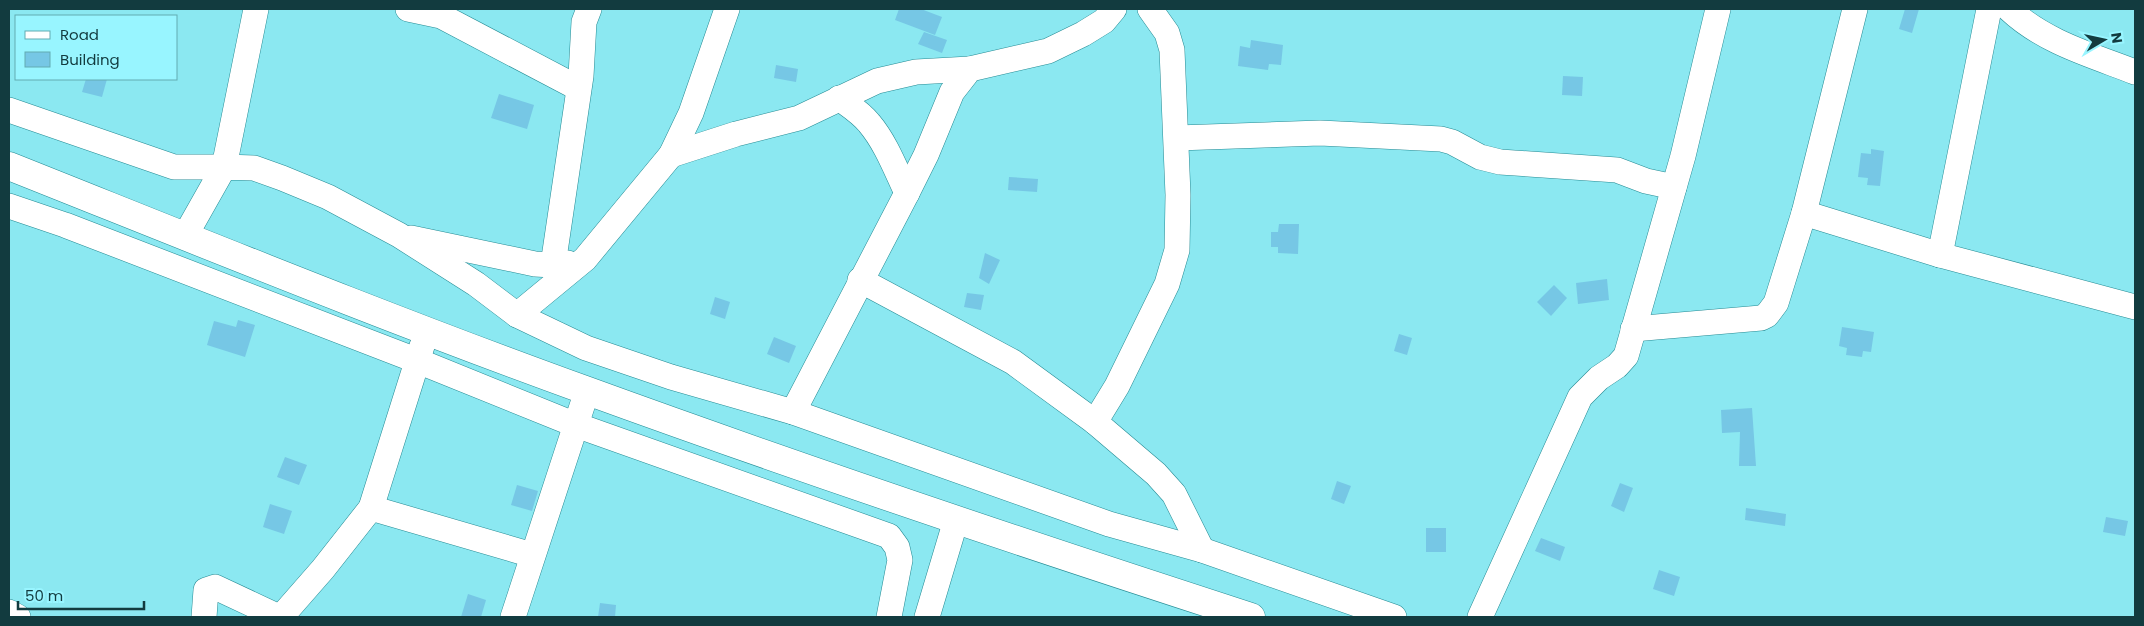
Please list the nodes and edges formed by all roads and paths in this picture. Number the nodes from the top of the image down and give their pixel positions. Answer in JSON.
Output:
{"nodes":[{"id":1,"x":256,"y":9,"type":"edge"},
{"id":2,"x":408,"y":9,"type":"edge"},
{"id":3,"x":589,"y":9,"type":"edge"},
{"id":4,"x":728,"y":9,"type":"edge"},
{"id":5,"x":1114,"y":9,"type":"edge"},
{"id":6,"x":1150,"y":9,"type":"edge"},
{"id":7,"x":1718,"y":9,"type":"edge"},
{"id":8,"x":1855,"y":9,"type":"edge"},
{"id":9,"x":1989,"y":9,"type":"edge"},
{"id":10,"x":2009,"y":9,"type":"edge"},
{"id":11,"x":442,"y":12,"type":"edge"},
{"id":12,"x":970,"y":69,"type":"junction"},
{"id":13,"x":2135,"y":72,"type":"edge"},
{"id":14,"x":578,"y":88,"type":"junction"},
{"id":15,"x":839,"y":98,"type":"junction"},
{"id":16,"x":9,"y":110,"type":"edge"},
{"id":17,"x":1177,"y":138,"type":"junction"},
{"id":18,"x":671,"y":155,"type":"junction"},
{"id":19,"x":9,"y":166,"type":"edge"},
{"id":20,"x":224,"y":167,"type":"junction"},
{"id":21,"x":1674,"y":187,"type":"junction"},
{"id":22,"x":907,"y":193,"type":"junction"},
{"id":23,"x":9,"y":206,"type":"edge"},
{"id":24,"x":1804,"y":213,"type":"junction"},
{"id":25,"x":399,"y":235,"type":"junction"},
{"id":26,"x":185,"y":236,"type":"junction"},
{"id":27,"x":1940,"y":255,"type":"junction"},
{"id":28,"x":585,"y":259,"type":"junction"},
{"id":29,"x":553,"y":265,"type":"junction"},
{"id":30,"x":860,"y":280,"type":"junction"},
{"id":31,"x":2135,"y":307,"type":"edge"},
{"id":32,"x":517,"y":315,"type":"junction"},
{"id":33,"x":1633,"y":329,"type":"junction"},
{"id":34,"x":427,"y":331,"type":"junction"},
{"id":35,"x":418,"y":361,"type":"junction"},
{"id":36,"x":587,"y":391,"type":"junction"},
{"id":37,"x":794,"y":412,"type":"junction"},
{"id":38,"x":1095,"y":422,"type":"junction"},
{"id":39,"x":576,"y":426,"type":"junction"},
{"id":40,"x":371,"y":508,"type":"junction"},
{"id":41,"x":956,"y":520,"type":"junction"},
{"id":42,"x":1202,"y":550,"type":"junction"},
{"id":43,"x":532,"y":556,"type":"junction"},
{"id":44,"x":9,"y":612,"type":"edge"},
{"id":45,"x":18,"y":617,"type":"edge"},
{"id":46,"x":204,"y":617,"type":"edge"},
{"id":47,"x":280,"y":617,"type":"edge"},
{"id":48,"x":513,"y":617,"type":"edge"},
{"id":49,"x":889,"y":617,"type":"edge"},
{"id":50,"x":928,"y":617,"type":"edge"},
{"id":51,"x":1252,"y":617,"type":"edge"},
{"id":52,"x":1394,"y":617,"type":"edge"},
{"id":53,"x":1480,"y":617,"type":"edge"}],
"edges":[{"from":1,"to":20,"type":"street"},
{"from":2,"to":11,"type":"street"},
{"from":3,"to":14,"type":"street"},
{"from":4,"to":18,"type":"street"},
{"from":5,"to":12,"type":"street"},
{"from":6,"to":17,"type":"street"},
{"from":7,"to":21,"type":"street"},
{"from":8,"to":24,"type":"street"},
{"from":9,"to":27,"type":"street"},
{"from":10,"to":13,"type":"street"},
{"from":11,"to":14,"type":"street"},
{"from":12,"to":15,"type":"street"},
{"from":12,"to":22,"type":"street"},
{"from":14,"to":29,"type":"street"},
{"from":15,"to":18,"type":"street"},
{"from":15,"to":22,"type":"street"},
{"from":16,"to":20,"type":"street"},
{"from":17,"to":21,"type":"street"},
{"from":17,"to":38,"type":"street"},
{"from":18,"to":28,"type":"street"},
{"from":19,"to":26,"type":"main road"},
{"from":20,"to":25,"type":"street"},
{"from":20,"to":26,"type":"street"},
{"from":21,"to":33,"type":"street"},
{"from":22,"to":30,"type":"street"},
{"from":23,"to":35,"type":"street"},
{"from":24,"to":27,"type":"street"},
{"from":24,"to":33,"type":"street"},
{"from":25,"to":29,"type":"street"},
{"from":25,"to":32,"type":"street"},
{"from":26,"to":34,"type":"main road"},
{"from":27,"to":31,"type":"street"},
{"from":28,"to":29,"type":"street"},
{"from":28,"to":32,"type":"street"},
{"from":30,"to":37,"type":"street"},
{"from":30,"to":38,"type":"street"},
{"from":32,"to":37,"type":"street"},
{"from":33,"to":53,"type":"street"},
{"from":34,"to":35,"type":"street"},
{"from":34,"to":36,"type":"main road"},
{"from":35,"to":39,"type":"street"},
{"from":35,"to":40,"type":"street"},
{"from":36,"to":39,"type":"street"},
{"from":36,"to":41,"type":"main road"},
{"from":37,"to":42,"type":"street"},
{"from":38,"to":42,"type":"street"},
{"from":39,"to":43,"type":"street"},
{"from":39,"to":49,"type":"street"},
{"from":40,"to":43,"type":"street"},
{"from":40,"to":47,"type":"street"},
{"from":41,"to":50,"type":"street"},
{"from":41,"to":51,"type":"main road"},
{"from":42,"to":52,"type":"street"},
{"from":43,"to":48,"type":"street"},
{"from":44,"to":45,"type":"street"},
{"from":46,"to":47,"type":"street"}]}
